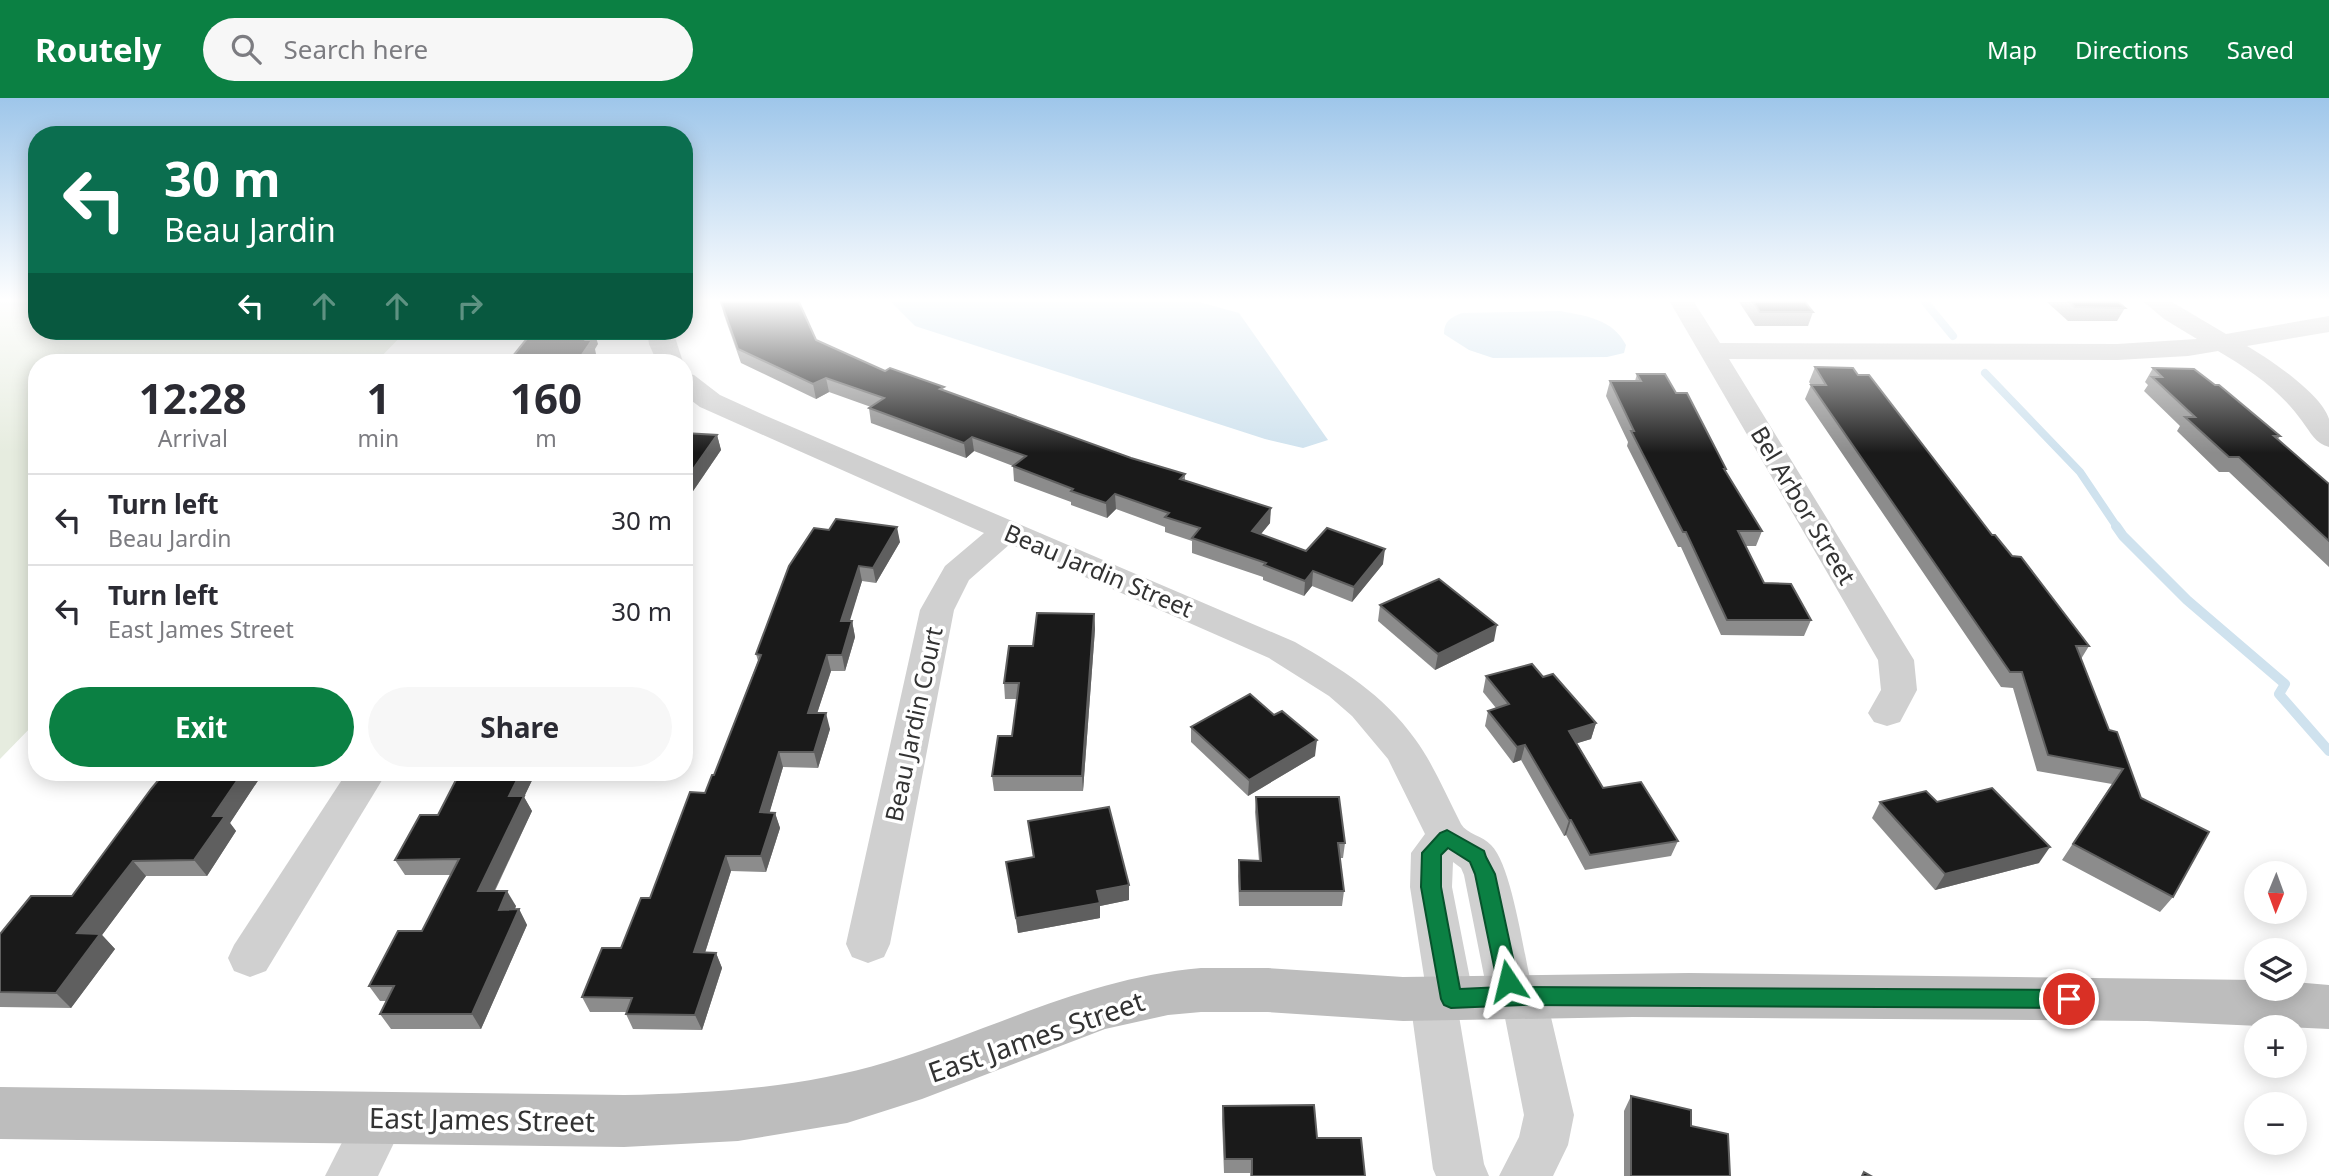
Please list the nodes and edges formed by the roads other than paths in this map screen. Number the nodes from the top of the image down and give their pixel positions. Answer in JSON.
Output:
{"nodes":[{"id":1,"x":1714,"y":352,"type":"edge"},
{"id":2,"x":1857,"y":352,"type":"edge"},
{"id":3,"x":2116,"y":352,"type":"edge"},
{"id":4,"x":2235,"y":352,"type":"edge"},
{"id":5,"x":693,"y":391,"type":"edge"},
{"id":6,"x":2329,"y":438,"type":"edge"},
{"id":7,"x":1007,"y":531,"type":"junction"},
{"id":8,"x":1887,"y":713,"type":"dead end"},
{"id":9,"x":361,"y":781,"type":"edge"},
{"id":10,"x":1447,"y":838,"type":"junction"},
{"id":11,"x":868,"y":944,"type":"dead end"},
{"id":12,"x":250,"y":958,"type":"dead end"},
{"id":13,"x":1517,"y":996,"type":"junction"},
{"id":14,"x":1442,"y":999,"type":"junction"},
{"id":15,"x":2329,"y":1007,"type":"edge"},
{"id":16,"x":0,"y":1113,"type":"edge"},
{"id":17,"x":381,"y":1118,"type":"junction"},
{"id":18,"x":351,"y":1176,"type":"edge"},
{"id":19,"x":1463,"y":1176,"type":"edge"},
{"id":20,"x":1525,"y":1176,"type":"edge"}],
"edges":[{"from":1,"to":8,"type":"street","name":"Bel Arbor Street"},
{"from":2,"to":3,"type":"street"},
{"from":4,"to":6,"type":"street"},
{"from":5,"to":7,"type":"street","name":"Beau Jardin Street"},
{"from":7,"to":10,"type":"street","name":"Beau Jardin Street"},
{"from":7,"to":11,"type":"street","name":"Beau Jardin Court"},
{"from":9,"to":12,"type":"street"},
{"from":10,"to":13,"type":"street"},
{"from":10,"to":14,"type":"street"},
{"from":13,"to":14,"type":"street","name":"East James Street"},
{"from":13,"to":15,"type":"street","name":"East James Street"},
{"from":13,"to":20,"type":"street"},
{"from":14,"to":17,"type":"street","name":"East James Street"},
{"from":14,"to":19,"type":"street"},
{"from":16,"to":17,"type":"street","name":"East James Street"},
{"from":17,"to":18,"type":"street"}]}
